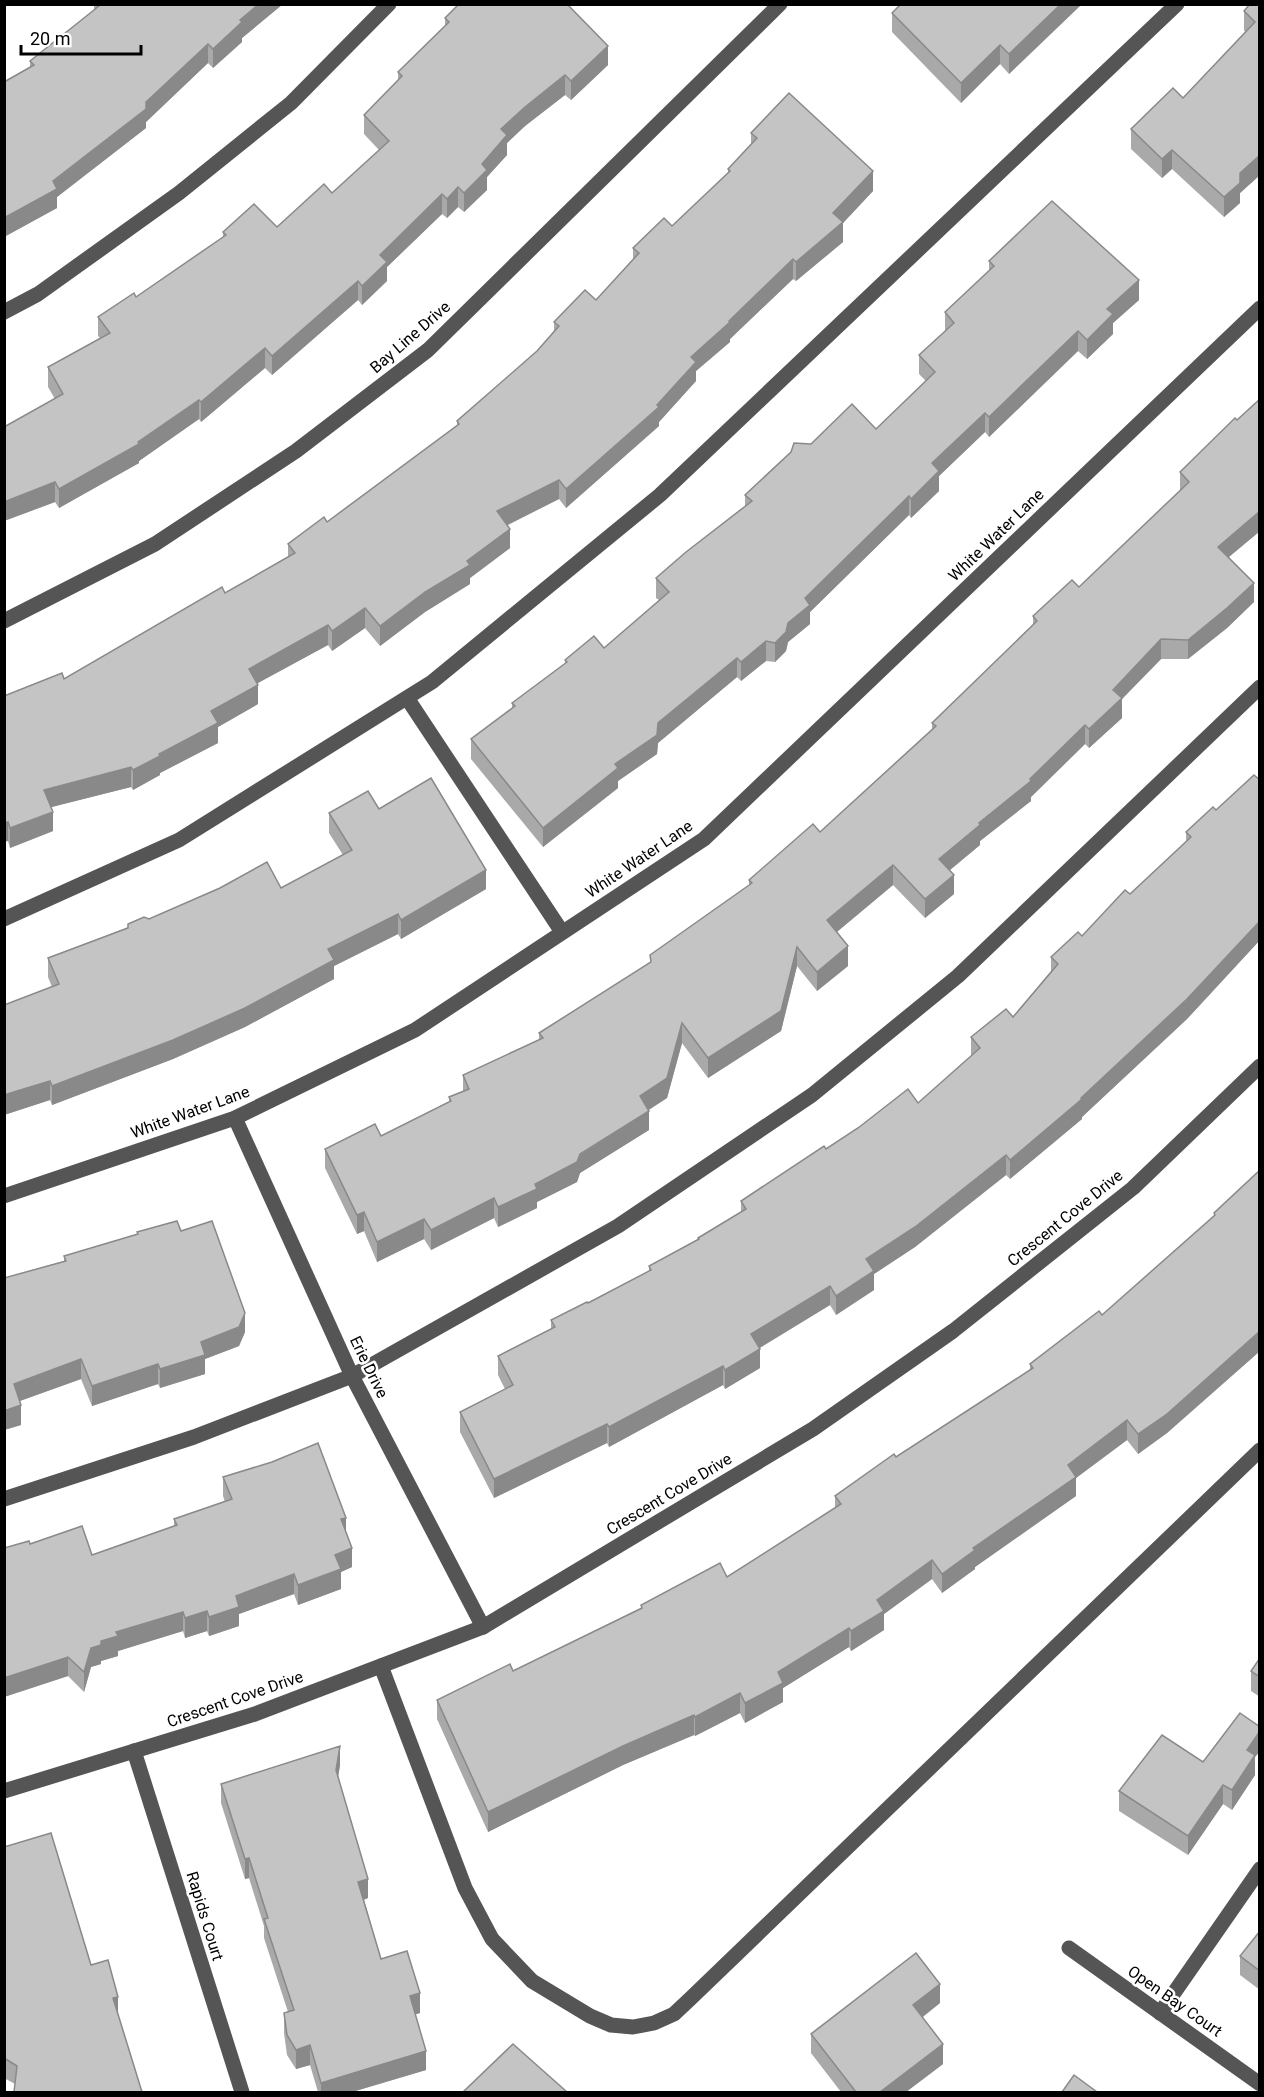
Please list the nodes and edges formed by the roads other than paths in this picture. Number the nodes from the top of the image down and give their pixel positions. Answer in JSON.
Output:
{"nodes":[{"id":1,"x":388,"y":4,"type":"edge"},
{"id":2,"x":780,"y":4,"type":"edge"},
{"id":3,"x":1177,"y":4,"type":"edge"},
{"id":4,"x":1260,"y":308,"type":"edge"},
{"id":5,"x":4,"y":312,"type":"edge"},
{"id":6,"x":4,"y":621,"type":"edge"},
{"id":7,"x":1260,"y":687,"type":"edge"},
{"id":8,"x":407,"y":698,"type":"junction"},
{"id":9,"x":4,"y":919,"type":"edge"},
{"id":10,"x":562,"y":932,"type":"junction"},
{"id":11,"x":1260,"y":1066,"type":"edge"},
{"id":12,"x":235,"y":1118,"type":"junction"},
{"id":13,"x":4,"y":1196,"type":"edge"},
{"id":14,"x":352,"y":1376,"type":"junction"},
{"id":15,"x":1260,"y":1450,"type":"edge"},
{"id":16,"x":4,"y":1499,"type":"edge"},
{"id":17,"x":483,"y":1627,"type":"junction"},
{"id":18,"x":381,"y":1666,"type":"junction"},
{"id":19,"x":134,"y":1751,"type":"junction"},
{"id":20,"x":4,"y":1791,"type":"edge"},
{"id":21,"x":1260,"y":1869,"type":"edge"},
{"id":22,"x":1069,"y":1948,"type":"dead end"},
{"id":23,"x":1160,"y":2013,"type":"junction"},
{"id":24,"x":1260,"y":2084,"type":"edge"},
{"id":25,"x":242,"y":2092,"type":"edge"}],
"edges":[{"from":1,"to":5,"type":"street"},
{"from":2,"to":6,"type":"street","name":"Bay Line Drive"},
{"from":3,"to":8,"type":"street"},
{"from":4,"to":10,"type":"street","name":"White Water Lane"},
{"from":7,"to":14,"type":"street"},
{"from":8,"to":9,"type":"street"},
{"from":8,"to":10,"type":"street"},
{"from":10,"to":12,"type":"street","name":"White Water Lane"},
{"from":11,"to":17,"type":"street","name":"Crescent Cove Drive"},
{"from":12,"to":13,"type":"street","name":"White Water Lane"},
{"from":12,"to":14,"type":"street","name":"Erie Drive"},
{"from":14,"to":16,"type":"street"},
{"from":14,"to":17,"type":"street","name":"Erie Drive"},
{"from":15,"to":18,"type":"street"},
{"from":17,"to":18,"type":"street","name":"Crescent Cove Drive"},
{"from":18,"to":19,"type":"street","name":"Crescent Cove Drive"},
{"from":19,"to":20,"type":"street","name":"Crescent Cove Drive"},
{"from":19,"to":25,"type":"street","name":"Rapids Court"},
{"from":21,"to":23,"type":"street"},
{"from":22,"to":23,"type":"street","name":"Open Bay Court"},
{"from":23,"to":24,"type":"street","name":"Open Bay Court"}]}
